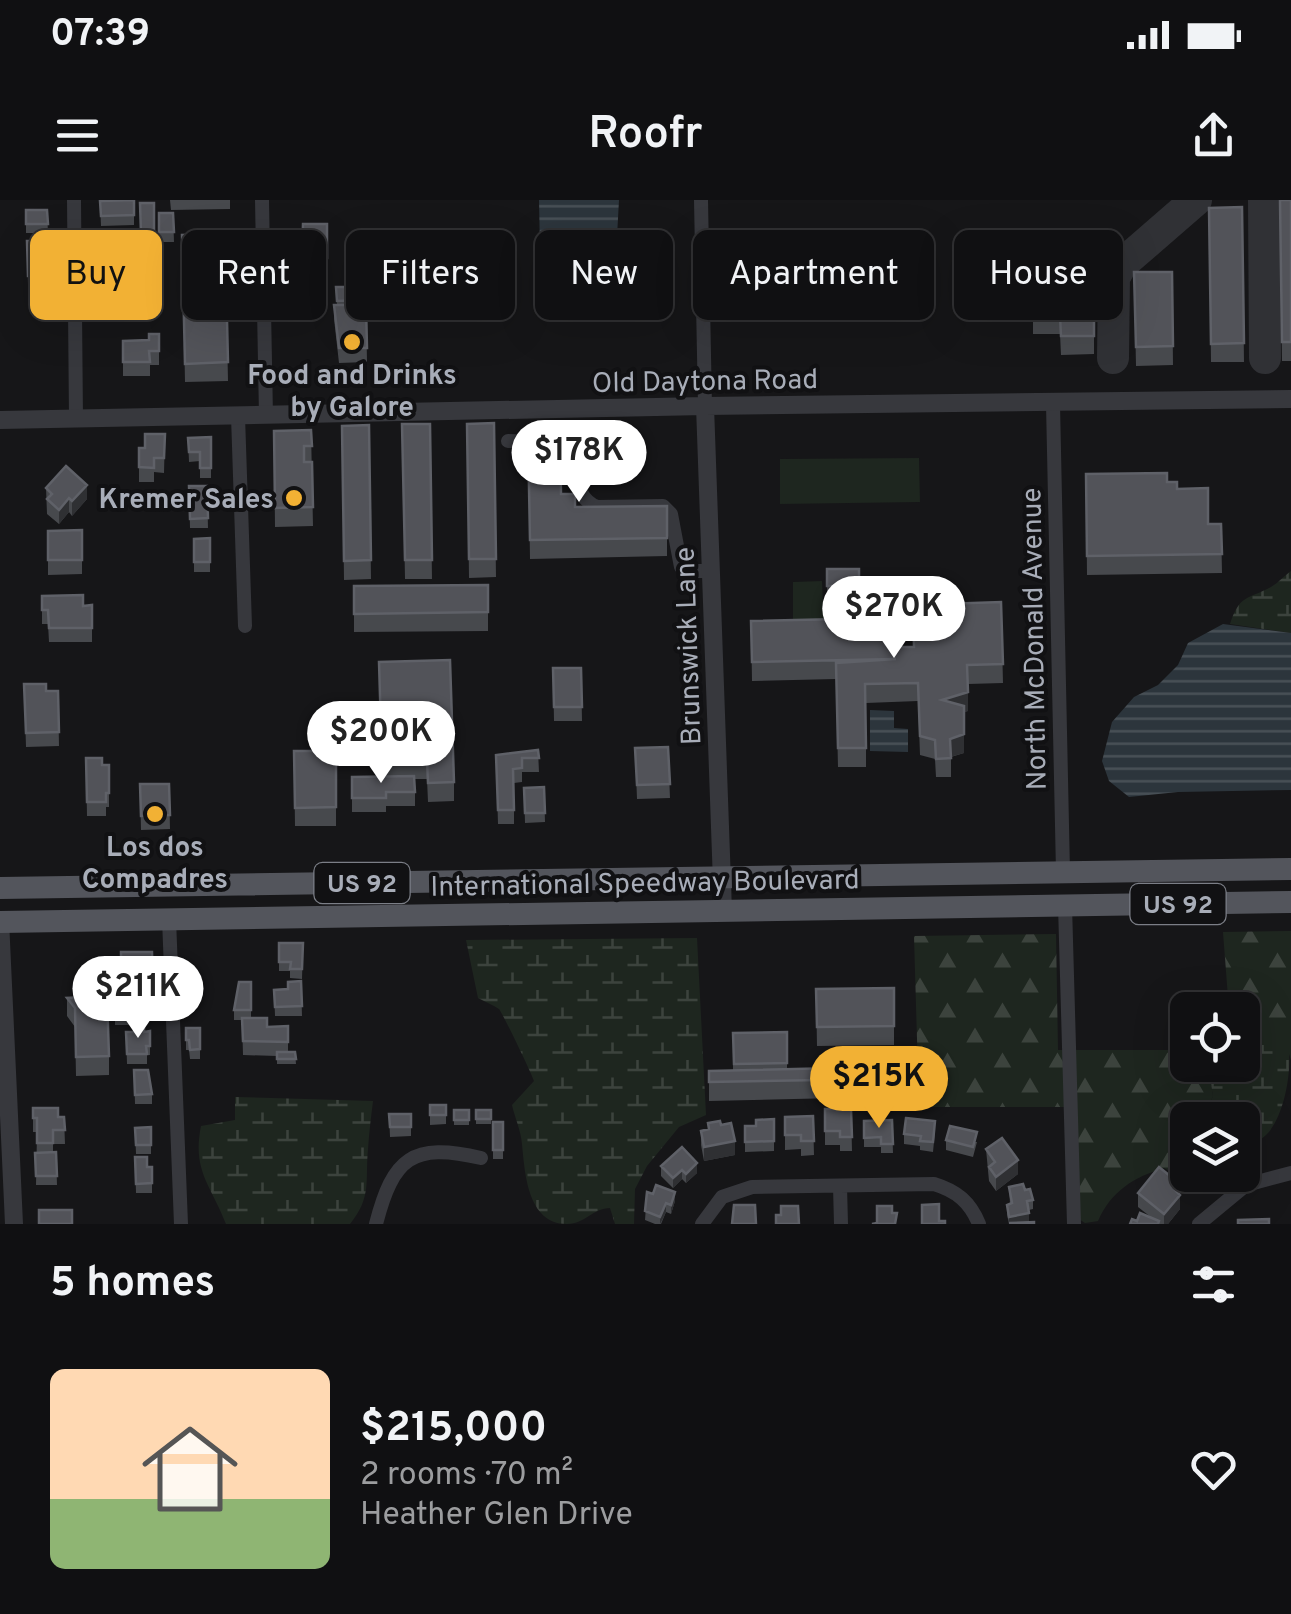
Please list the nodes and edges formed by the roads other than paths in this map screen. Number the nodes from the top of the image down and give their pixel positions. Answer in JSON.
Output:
{"nodes":[{"id":1,"x":74,"y":200,"type":"edge"},
{"id":2,"x":262,"y":200,"type":"edge"},
{"id":3,"x":701,"y":200,"type":"edge"},
{"id":4,"x":1291,"y":399,"type":"edge"},
{"id":5,"x":1053,"y":404,"type":"junction"},
{"id":6,"x":704,"y":406,"type":"junction"},
{"id":7,"x":238,"y":416,"type":"junction"},
{"id":8,"x":266,"y":416,"type":"junction"},
{"id":9,"x":76,"y":419,"type":"junction"},
{"id":10,"x":0,"y":420,"type":"edge"},
{"id":11,"x":508,"y":440,"type":"dead end"},
{"id":12,"x":711,"y":571,"type":"junction"},
{"id":13,"x":245,"y":626,"type":"dead end"},
{"id":14,"x":1291,"y":868,"type":"edge"},
{"id":15,"x":1064,"y":872,"type":"junction"},
{"id":16,"x":1114,"y":872,"type":"junction"},
{"id":17,"x":723,"y":877,"type":"junction"},
{"id":18,"x":0,"y":888,"type":"edge"},
{"id":19,"x":1291,"y":902,"type":"edge"},
{"id":20,"x":1015,"y":906,"type":"junction"},
{"id":21,"x":1065,"y":906,"type":"junction"},
{"id":22,"x":723,"y":911,"type":"junction"},
{"id":23,"x":169,"y":919,"type":"junction"},
{"id":24,"x":0,"y":921,"type":"edge"},
{"id":25,"x":481,"y":1158,"type":"dead end"},
{"id":26,"x":1291,"y":1173,"type":"edge"},
{"id":27,"x":840,"y":1186,"type":"junction"},
{"id":28,"x":9,"y":1212,"type":"edge"},
{"id":29,"x":181,"y":1224,"type":"edge"},
{"id":30,"x":376,"y":1224,"type":"edge"},
{"id":31,"x":702,"y":1224,"type":"edge"},
{"id":32,"x":841,"y":1224,"type":"edge"},
{"id":33,"x":979,"y":1224,"type":"edge"},
{"id":34,"x":1074,"y":1224,"type":"edge"},
{"id":35,"x":1199,"y":1224,"type":"edge"}],
"edges":[{"from":1,"to":9,"type":"street"},
{"from":2,"to":8,"type":"street"},
{"from":3,"to":6,"type":"street","name":"Brunswick Lane"},
{"from":4,"to":5,"type":"street","name":"Old Daytona Road"},
{"from":5,"to":6,"type":"street","name":"Old Daytona Road"},
{"from":5,"to":15,"type":"street","name":"North McDonald Avenue"},
{"from":6,"to":8,"type":"street","name":"Old Daytona Road"},
{"from":6,"to":12,"type":"street","name":"Brunswick Lane"},
{"from":7,"to":8,"type":"street","name":"Old Daytona Road"},
{"from":7,"to":9,"type":"street","name":"Old Daytona Road"},
{"from":7,"to":13,"type":"street"},
{"from":9,"to":10,"type":"street","name":"Old Daytona Road"},
{"from":11,"to":12,"type":"street"},
{"from":12,"to":17,"type":"street","name":"Brunswick Lane"},
{"from":14,"to":16,"type":"main road","name":"International Speedway Boulevard","number":"US 92"},
{"from":15,"to":16,"type":"main road","name":"International Speedway Boulevard","number":"US 92"},
{"from":15,"to":17,"type":"main road","name":"International Speedway Boulevard","number":"US 92"},
{"from":15,"to":20,"type":"main road"},
{"from":16,"to":21,"type":"main road"},
{"from":17,"to":18,"type":"main road","name":"International Speedway Boulevard","number":"US 92"},
{"from":17,"to":22,"type":"street","name":"Brunswick Lane"},
{"from":19,"to":21,"type":"main road","name":"International Speedway Boulevard","number":"US 92"},
{"from":20,"to":21,"type":"main road","name":"International Speedway Boulevard","number":"US 92"},
{"from":20,"to":22,"type":"main road","name":"International Speedway Boulevard","number":"US 92"},
{"from":21,"to":34,"type":"street"},
{"from":22,"to":23,"type":"main road","name":"International Speedway Boulevard","number":"US 92"},
{"from":23,"to":24,"type":"main road","name":"International Speedway Boulevard","number":"US 92"},
{"from":23,"to":29,"type":"street"},
{"from":24,"to":28,"type":"street"},
{"from":25,"to":30,"type":"street"},
{"from":26,"to":35,"type":"street"},
{"from":27,"to":31,"type":"street"},
{"from":27,"to":32,"type":"street"},
{"from":27,"to":33,"type":"street"}]}
